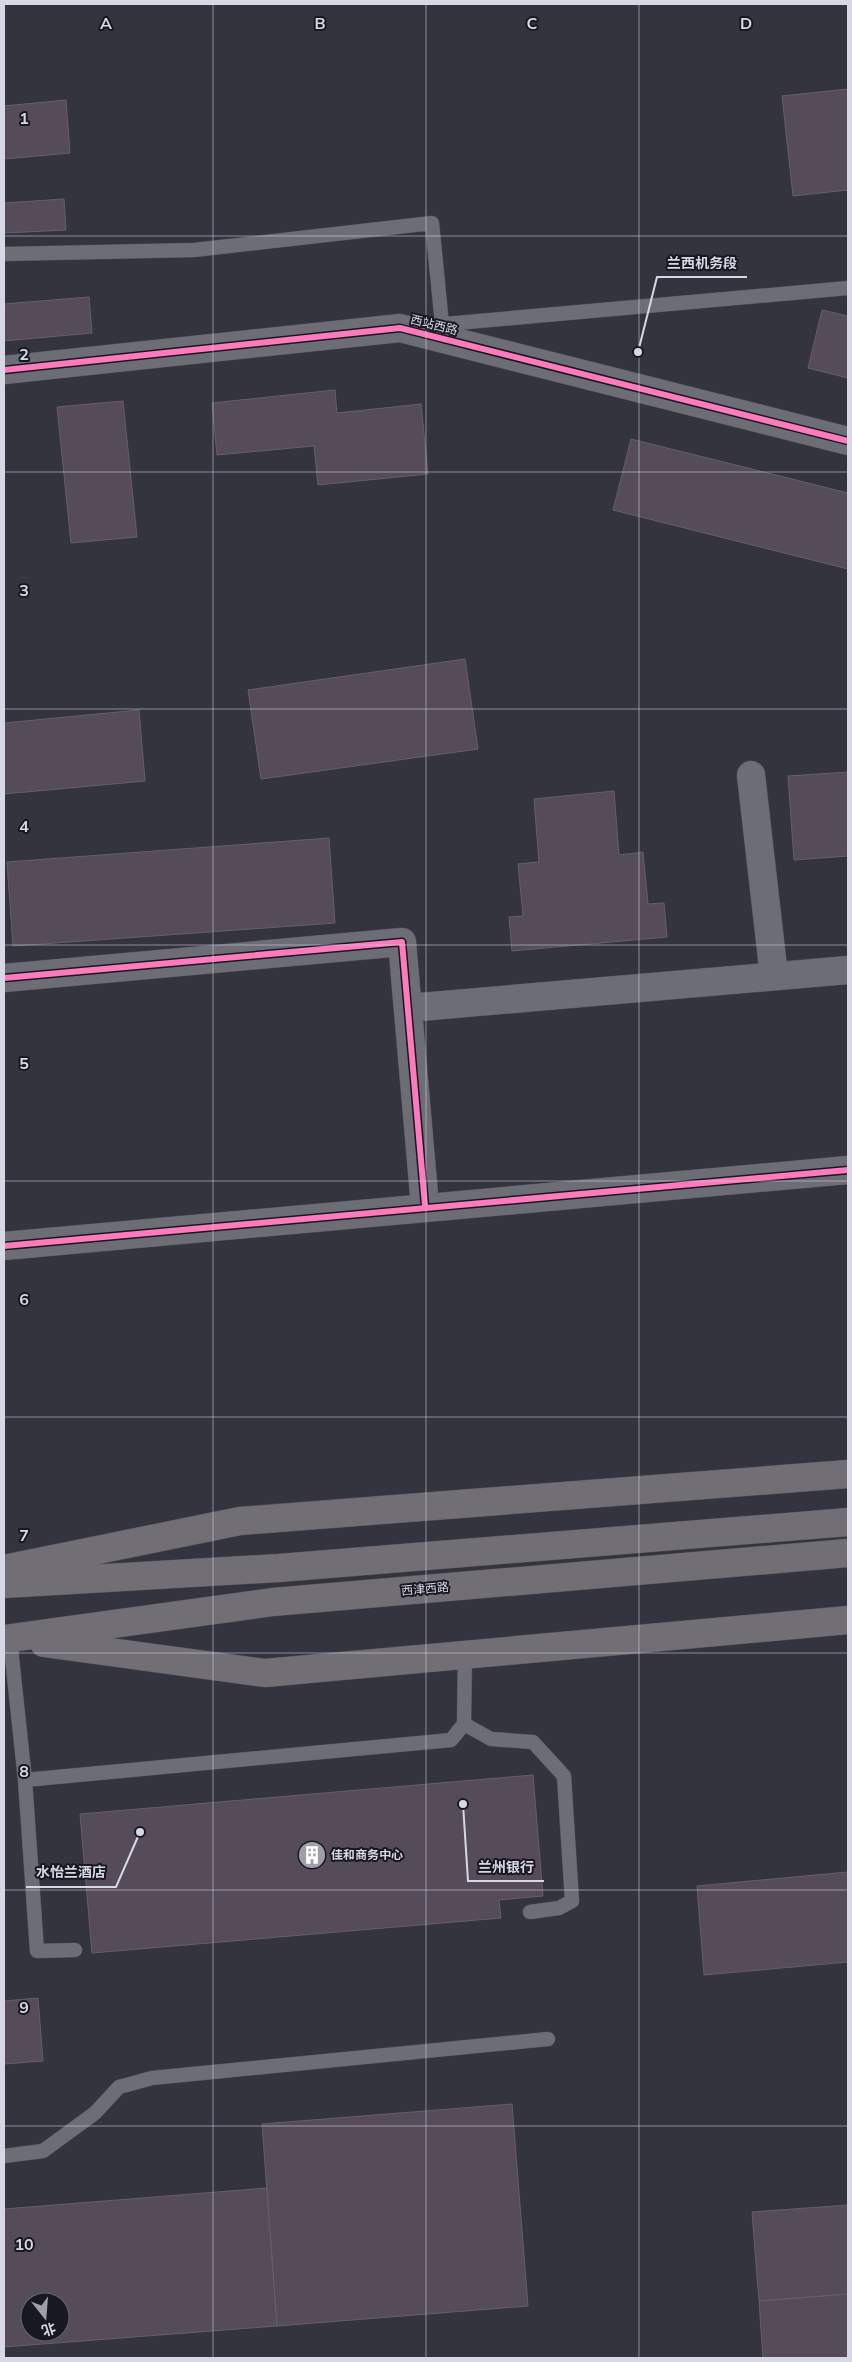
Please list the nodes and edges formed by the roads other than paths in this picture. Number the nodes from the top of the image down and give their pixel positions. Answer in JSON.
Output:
{"nodes":[{"id":1,"x":4,"y":254,"type":"edge"},
{"id":2,"x":848,"y":288,"type":"edge"},
{"id":3,"x":442,"y":324,"type":"junction"},
{"id":4,"x":400,"y":328,"type":"junction"},
{"id":5,"x":4,"y":370,"type":"edge"},
{"id":6,"x":848,"y":441,"type":"edge"},
{"id":7,"x":751,"y":775,"type":"dead end"},
{"id":8,"x":848,"y":970,"type":"edge"},
{"id":9,"x":774,"y":976,"type":"junction"},
{"id":10,"x":4,"y":978,"type":"edge"},
{"id":11,"x":408,"y":1008,"type":"junction"},
{"id":12,"x":848,"y":1170,"type":"edge"},
{"id":13,"x":425,"y":1206,"type":"junction"},
{"id":14,"x":4,"y":1246,"type":"edge"},
{"id":15,"x":848,"y":1474,"type":"edge"},
{"id":16,"x":848,"y":1522,"type":"edge"},
{"id":17,"x":848,"y":1553,"type":"edge"},
{"id":18,"x":4,"y":1569,"type":"edge"},
{"id":19,"x":4,"y":1584,"type":"edge"},
{"id":20,"x":848,"y":1620,"type":"edge"},
{"id":21,"x":7,"y":1639,"type":"edge"},
{"id":22,"x":465,"y":1654,"type":"junction"},
{"id":23,"x":464,"y":1724,"type":"junction"},
{"id":24,"x":25,"y":1780,"type":"junction"},
{"id":25,"x":530,"y":1912,"type":"dead end"},
{"id":26,"x":75,"y":1950,"type":"dead end"},
{"id":27,"x":548,"y":2039,"type":"dead end"},
{"id":28,"x":4,"y":2156,"type":"edge"}],
"edges":[{"from":1,"to":3,"type":"lane"},
{"from":2,"to":3,"type":"lane"},
{"from":3,"to":4,"type":"lane"},
{"from":4,"to":5,"type":"street","name":"西站西路"},
{"from":4,"to":6,"type":"street","name":"西站西路"},
{"from":7,"to":9,"type":"street"},
{"from":8,"to":9,"type":"street"},
{"from":9,"to":11,"type":"street"},
{"from":10,"to":11,"type":"street"},
{"from":11,"to":13,"type":"street"},
{"from":12,"to":13,"type":"street"},
{"from":13,"to":14,"type":"street"},
{"from":15,"to":18,"type":"main road"},
{"from":16,"to":19,"type":"main road"},
{"from":17,"to":21,"type":"main road","name":"西津西路"},
{"from":20,"to":22,"type":"main road"},
{"from":21,"to":22,"type":"main road"},
{"from":21,"to":24,"type":"lane"},
{"from":22,"to":23,"type":"lane"},
{"from":23,"to":24,"type":"lane"},
{"from":23,"to":25,"type":"lane"},
{"from":24,"to":26,"type":"lane"},
{"from":27,"to":28,"type":"lane"}]}
